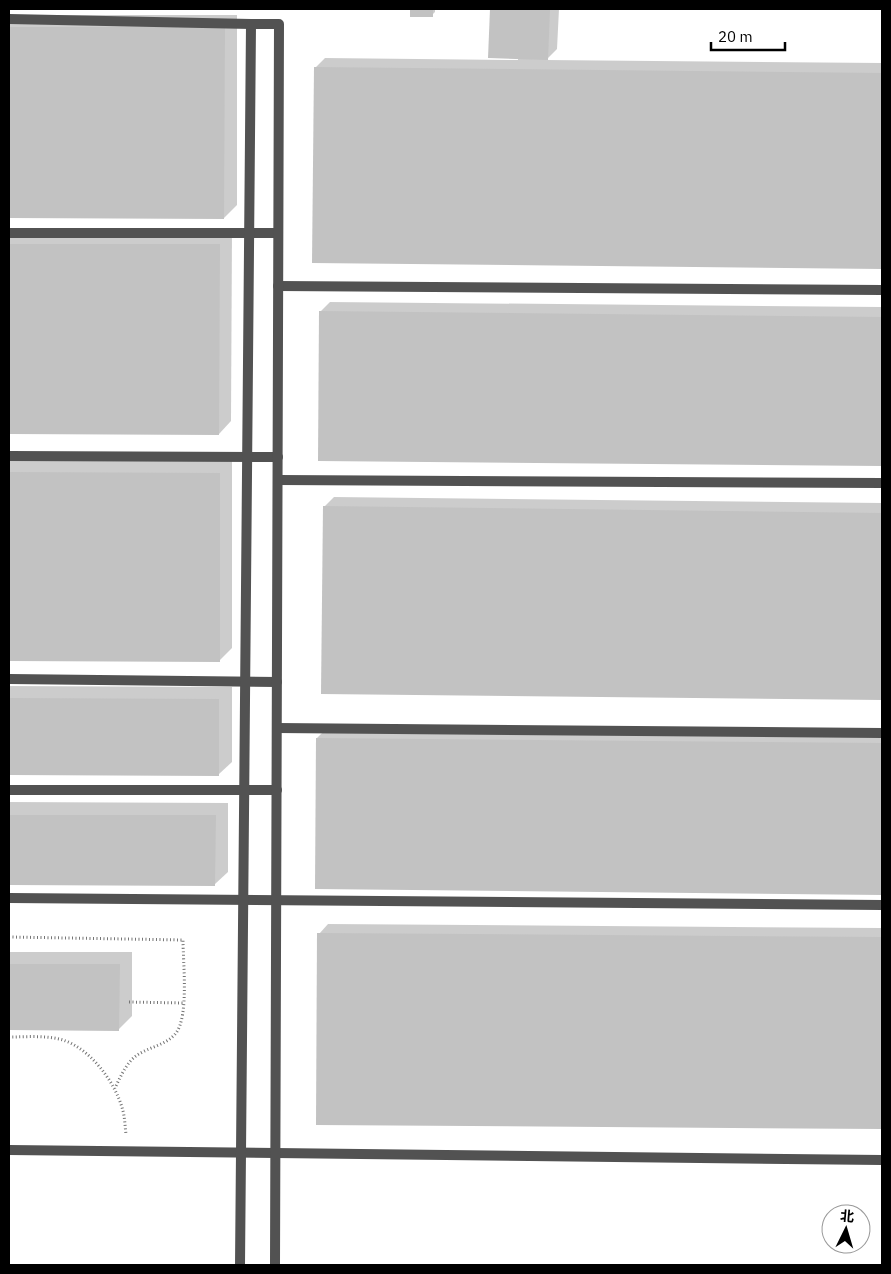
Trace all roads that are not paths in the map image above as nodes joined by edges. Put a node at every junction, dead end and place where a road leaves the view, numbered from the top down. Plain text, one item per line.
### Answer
1 (9, 19) edge
2 (251, 24) junction
3 (9, 233) edge
4 (250, 233) junction
5 (278, 233) junction
6 (278, 286) junction
7 (882, 290) edge
8 (9, 456) edge
9 (247, 457) junction
10 (278, 457) junction
11 (278, 480) junction
12 (882, 483) edge
13 (9, 679) edge
14 (245, 682) junction
15 (277, 682) junction
16 (277, 728) junction
17 (882, 733) edge
18 (9, 790) edge
19 (244, 790) junction
20 (277, 790) junction
21 (9, 898) edge
22 (244, 899) junction
23 (276, 899) junction
24 (882, 905) edge
25 (9, 1150) edge
26 (241, 1152) junction
27 (275, 1152) junction
28 (882, 1160) edge
29 (240, 1265) edge
30 (275, 1265) edge

1 - 2 lane
2 - 4 lane
2 - 5 lane
3 - 4 lane
4 - 5 lane
4 - 9 lane
5 - 6 lane
6 - 7 lane
6 - 10 lane
8 - 9 lane
9 - 10 lane
9 - 14 lane
10 - 11 lane
11 - 12 lane
11 - 15 lane
13 - 14 lane
14 - 15 lane
14 - 19 lane
15 - 16 lane
16 - 17 lane
16 - 20 lane
18 - 19 lane
19 - 20 lane
19 - 22 lane
20 - 23 lane
21 - 22 lane
22 - 23 lane
22 - 26 lane
23 - 24 lane
23 - 27 lane
25 - 26 lane
26 - 27 lane
26 - 29 lane
27 - 28 lane
27 - 30 lane

